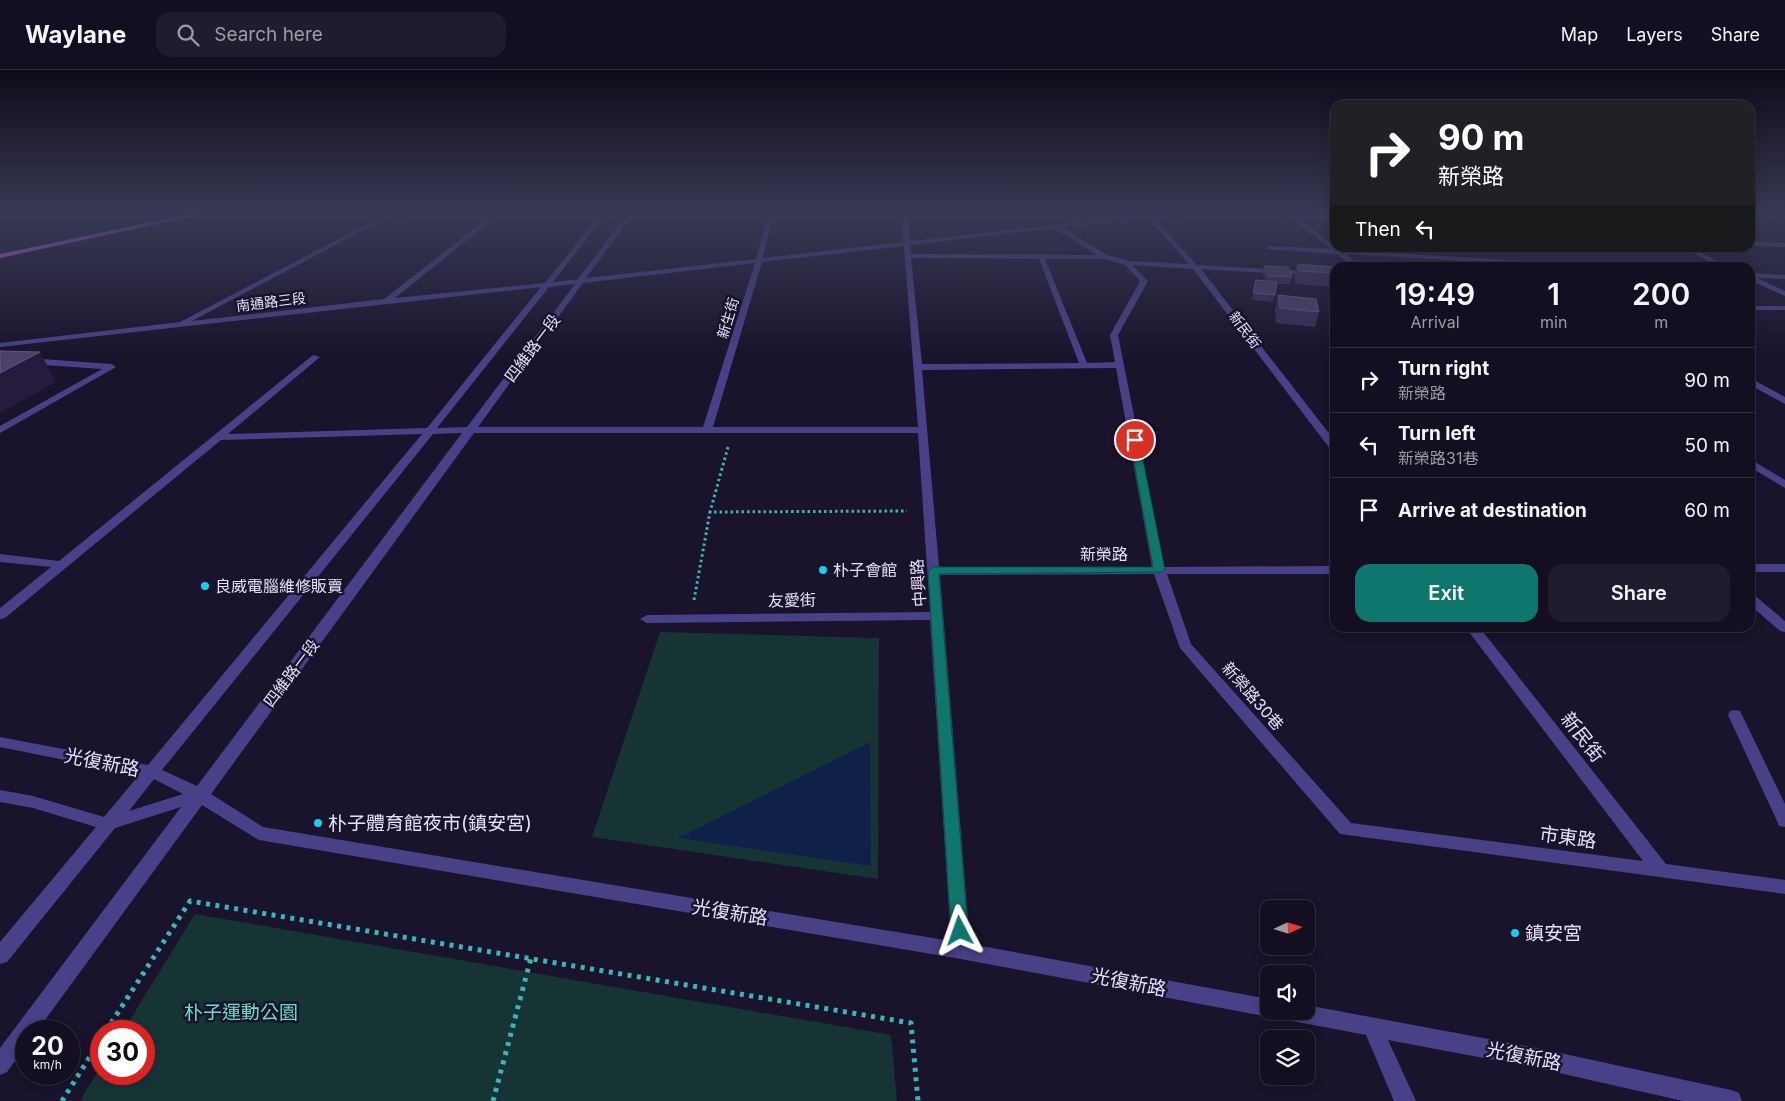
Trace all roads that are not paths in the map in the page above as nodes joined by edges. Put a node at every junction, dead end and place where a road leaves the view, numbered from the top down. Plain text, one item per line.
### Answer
1 (300, 261) edge
2 (437, 261) edge
3 (565, 261) edge
4 (596, 261) edge
5 (751, 261) edge
6 (760, 261) edge
7 (908, 261) edge
8 (1043, 261) edge
9 (1118, 261) edge
10 (1123, 261) edge
11 (1190, 261) edge
12 (1500, 261) edge
13 (1516, 262) edge
14 (1195, 267) junction
15 (1330, 275) edge
16 (1755, 276) edge
17 (1785, 277) edge
18 (1755, 279) edge
19 (582, 281) junction
20 (546, 285) junction
21 (1785, 294) edge
22 (386, 301) junction
23 (1755, 308) edge
24 (1785, 308) edge
25 (175, 326) junction
26 (0, 345) edge
27 (316, 358) dead end
28 (0, 359) edge
29 (1084, 365) junction
30 (1121, 365) junction
31 (918, 367) junction
32 (1755, 383) edge
33 (1785, 401) edge
34 (0, 430) edge
35 (471, 430) junction
36 (707, 430) junction
37 (923, 430) junction
38 (430, 431) junction
39 (221, 437) junction
40 (1330, 442) edge
41 (1755, 465) edge
42 (1785, 485) edge
43 (0, 558) edge
44 (63, 565) junction
45 (1755, 568) edge
46 (1785, 568) edge
47 (1159, 570) junction
48 (1330, 570) edge
49 (934, 571) junction
50 (1755, 602) edge
51 (0, 615) edge
52 (937, 616) junction
53 (647, 619) dead end
54 (1785, 628) edge
55 (1476, 632) edge
56 (1735, 715) dead end
57 (0, 742) edge
58 (150, 771) junction
59 (0, 796) edge
60 (200, 796) junction
61 (1785, 821) edge
62 (107, 824) junction
63 (1346, 829) joint
64 (1661, 871) junction
65 (1785, 887) edge
66 (961, 950) junction
67 (0, 956) edge
68 (1260, 1006) edge
69 (1315, 1016) edge
70 (1372, 1027) junction
71 (0, 1065) edge
72 (1405, 1101) edge
73 (1731, 1101) edge

1 - 25 street
2 - 22 street
3 - 20 street, 四維路一段
4 - 19 street, 四維路一段
5 - 19 street
6 - 36 street, 新生街
7 - 31 street, 中興路
8 - 29 street
9 - 30 street, 新榮路30巷
10 - 14 street
11 - 14 street, 新民街
12 - 13 street
14 - 15 street
14 - 40 street, 新民街
16 - 17 street
18 - 21 street
19 - 20 street, 南通路三段
19 - 35 street, 四維路一段
20 - 22 street, 南通路三段
20 - 38 street, 四維路一段
22 - 25 street, 南通路三段
23 - 24 street
25 - 26 street, 南通路三段
27 - 39 street
28 - 34 street
29 - 30 street
29 - 31 street
30 - 47 street, 新榮路30巷
31 - 37 street, 中興路
32 - 33 street
35 - 36 street
35 - 38 street
35 - 60 street, 四維路一段
36 - 37 street
37 - 49 street, 中興路
38 - 39 street
38 - 58 street, 四維路一段
39 - 44 street
41 - 42 street
43 - 44 street
44 - 51 street
45 - 46 street
47 - 48 street, 新榮路
47 - 49 street, 新榮路
47 - 63 street, 新榮路30巷
49 - 52 street, 中興路
50 - 54 street
52 - 53 street, 友愛街
52 - 66 street, 中興路
55 - 64 street, 新民街
56 - 61 street
57 - 58 street, 光復新路
58 - 60 street, 光復新路
58 - 62 street, 四維路一段
59 - 62 street
60 - 62 street
60 - 66 street, 光復新路
60 - 71 street, 四維路一段
62 - 67 street, 四維路一段
63 - 64 street, 市東路
64 - 65 street, 市東路
66 - 68 street, 光復新路
69 - 70 street, 光復新路
70 - 72 street
70 - 73 street, 光復新路

